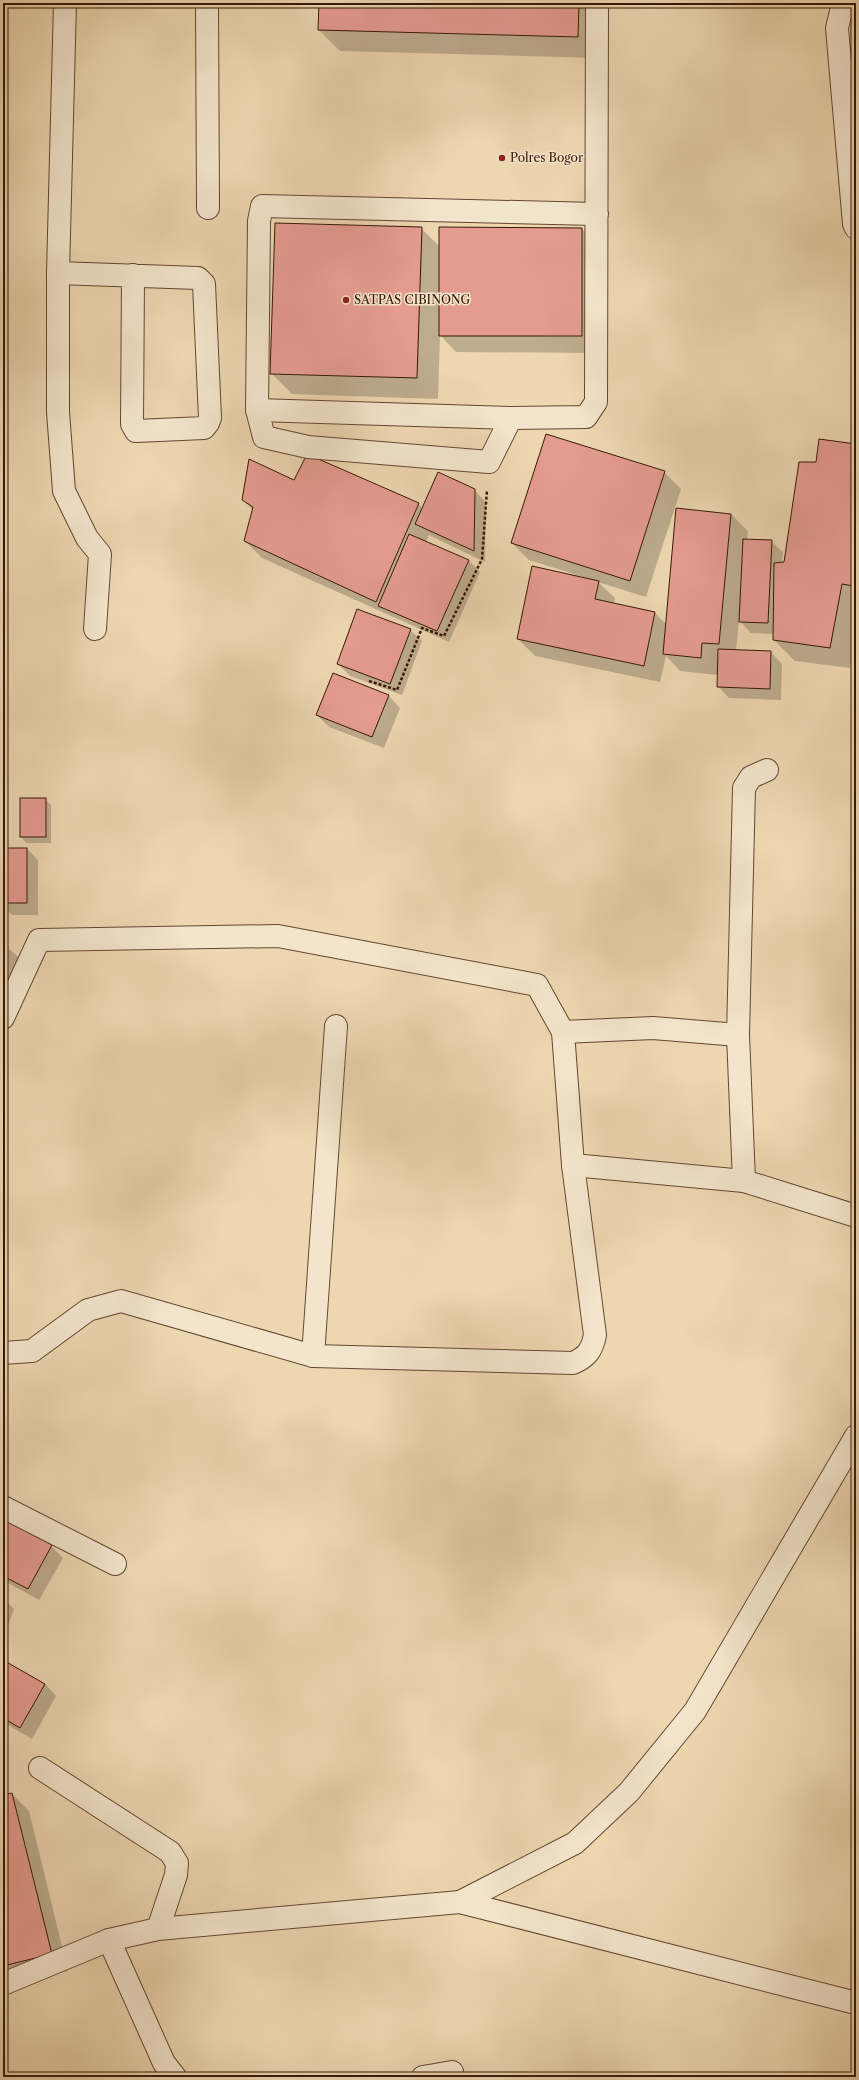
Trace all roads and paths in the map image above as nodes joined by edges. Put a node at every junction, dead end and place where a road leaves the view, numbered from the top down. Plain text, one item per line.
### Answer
1 (65, 3) edge
2 (208, 3) edge
3 (597, 3) edge
4 (843, 3) edge
5 (208, 208) dead end
6 (597, 214) junction
7 (856, 228) edge
8 (58, 273) junction
9 (133, 275) junction
10 (257, 410) junction
11 (511, 418) junction
12 (489, 462) junction
13 (95, 630) dead end
14 (369, 681) dead end
15 (767, 770) dead end
16 (3, 1018) edge
17 (336, 1026) dead end
18 (563, 1032) junction
19 (738, 1035) junction
20 (573, 1165) junction
21 (744, 1181) junction
22 (856, 1216) edge
23 (3, 1353) edge
24 (313, 1356) junction
25 (856, 1436) edge
26 (3, 1507) edge
27 (115, 1564) dead end
28 (40, 1768) dead end
29 (460, 1902) junction
30 (158, 1929) junction
31 (110, 1940) junction
32 (3, 1984) edge
33 (856, 2003) edge
34 (452, 2072) dead end
35 (175, 2077) edge
36 (423, 2077) edge

1 - 8 street
2 - 5 street
3 - 6 street
4 - 7 street
6 - 10 street
6 - 11 street
8 - 9 street
8 - 13 street
9 - 9 street
10 - 11 street
10 - 12 street
11 - 12 street
12 - 14 path
15 - 19 street
16 - 18 street
17 - 24 street
18 - 19 street
18 - 20 street
19 - 21 street
20 - 21 street
20 - 24 street
21 - 22 street
23 - 24 street
25 - 29 street
26 - 27 street
28 - 30 street
29 - 30 street
29 - 33 street
30 - 31 street
31 - 32 street
31 - 35 street
34 - 36 street

